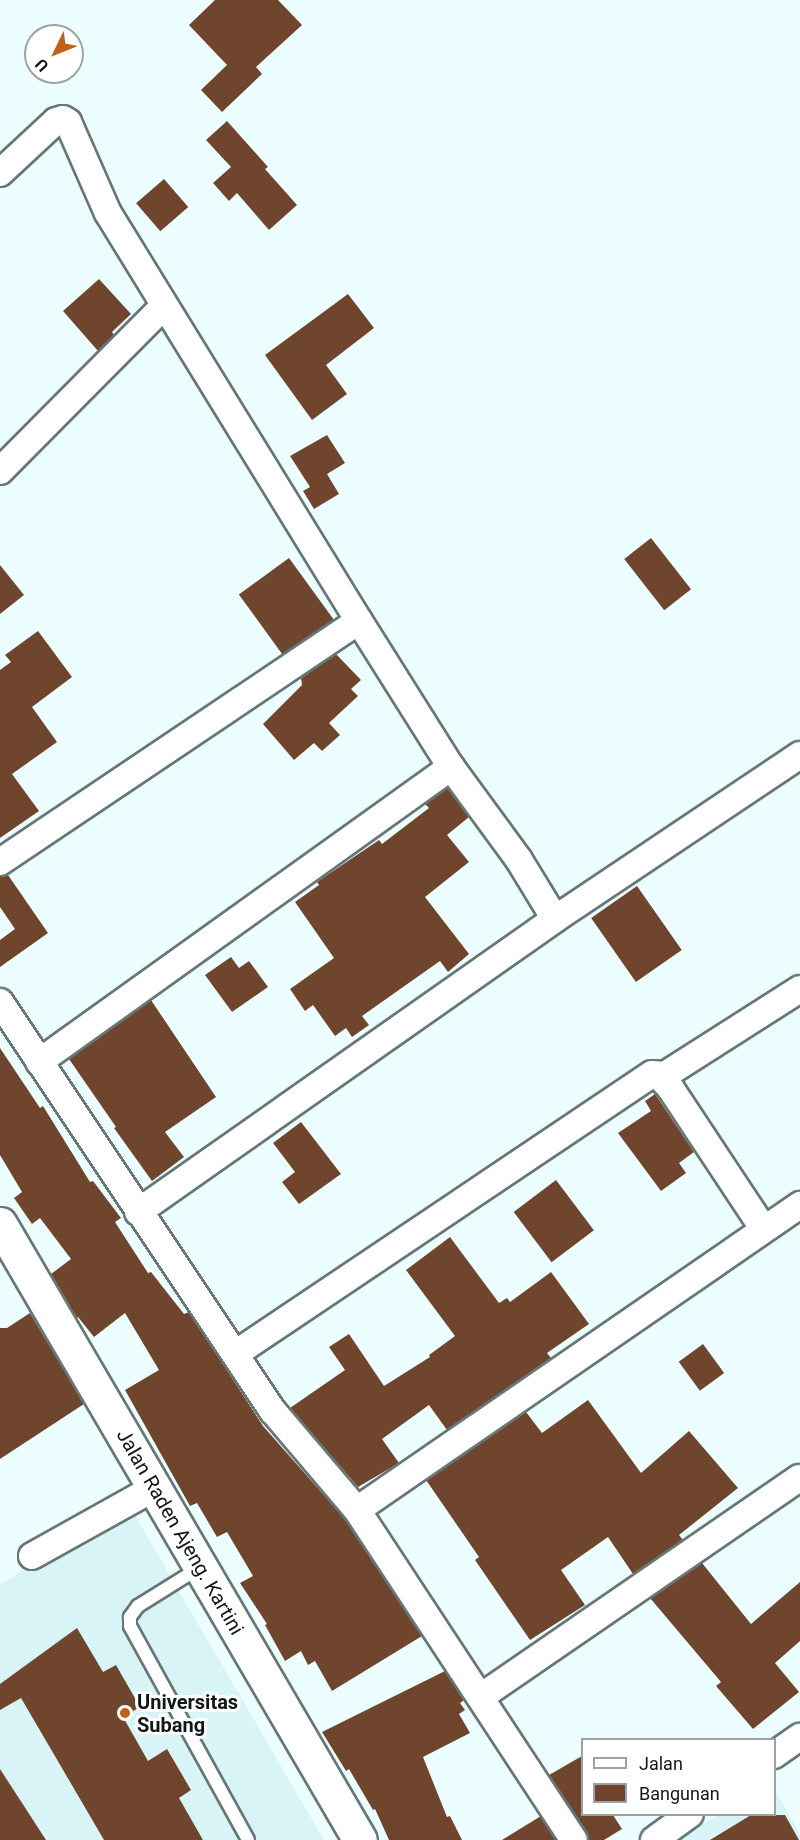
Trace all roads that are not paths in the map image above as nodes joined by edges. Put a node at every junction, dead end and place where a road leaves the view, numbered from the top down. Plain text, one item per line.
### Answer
1 (0, 173) edge
2 (164, 306) junction
3 (0, 471) edge
4 (359, 621) junction
5 (800, 755) edge
6 (451, 767) junction
7 (0, 862) edge
8 (555, 919) junction
9 (800, 989) edge
10 (0, 1002) edge
11 (39, 1062) junction
12 (665, 1076) junction
13 (800, 1205) edge
14 (138, 1212) junction
15 (0, 1224) edge
16 (763, 1228) junction
17 (235, 1354) junction
18 (799, 1478) edge
19 (154, 1488) junction
20 (357, 1510) junction
21 (32, 1556) dead end
22 (200, 1567) junction
23 (482, 1696) junction
24 (800, 1737) edge
25 (776, 1754) edge
26 (689, 1816) edge
27 (248, 1840) edge
28 (360, 1840) edge
29 (574, 1840) edge
30 (654, 1840) edge

1 - 2 street
2 - 3 street
2 - 4 street
4 - 6 street
4 - 7 street
5 - 8 street
6 - 8 street
6 - 11 street
8 - 14 street
9 - 12 street
10 - 11 street
11 - 14 street
12 - 16 street
12 - 17 street
13 - 16 street
14 - 17 street
15 - 19 main road, Jalan Raden Ajeng. Kartini
16 - 20 street
17 - 20 street
18 - 23 street
19 - 21 street
19 - 22 main road, Jalan Raden Ajeng. Kartini
20 - 23 street
22 - 27 lane
22 - 28 main road, Jalan Raden Ajeng. Kartini
23 - 29 street
24 - 25 street
26 - 30 street

